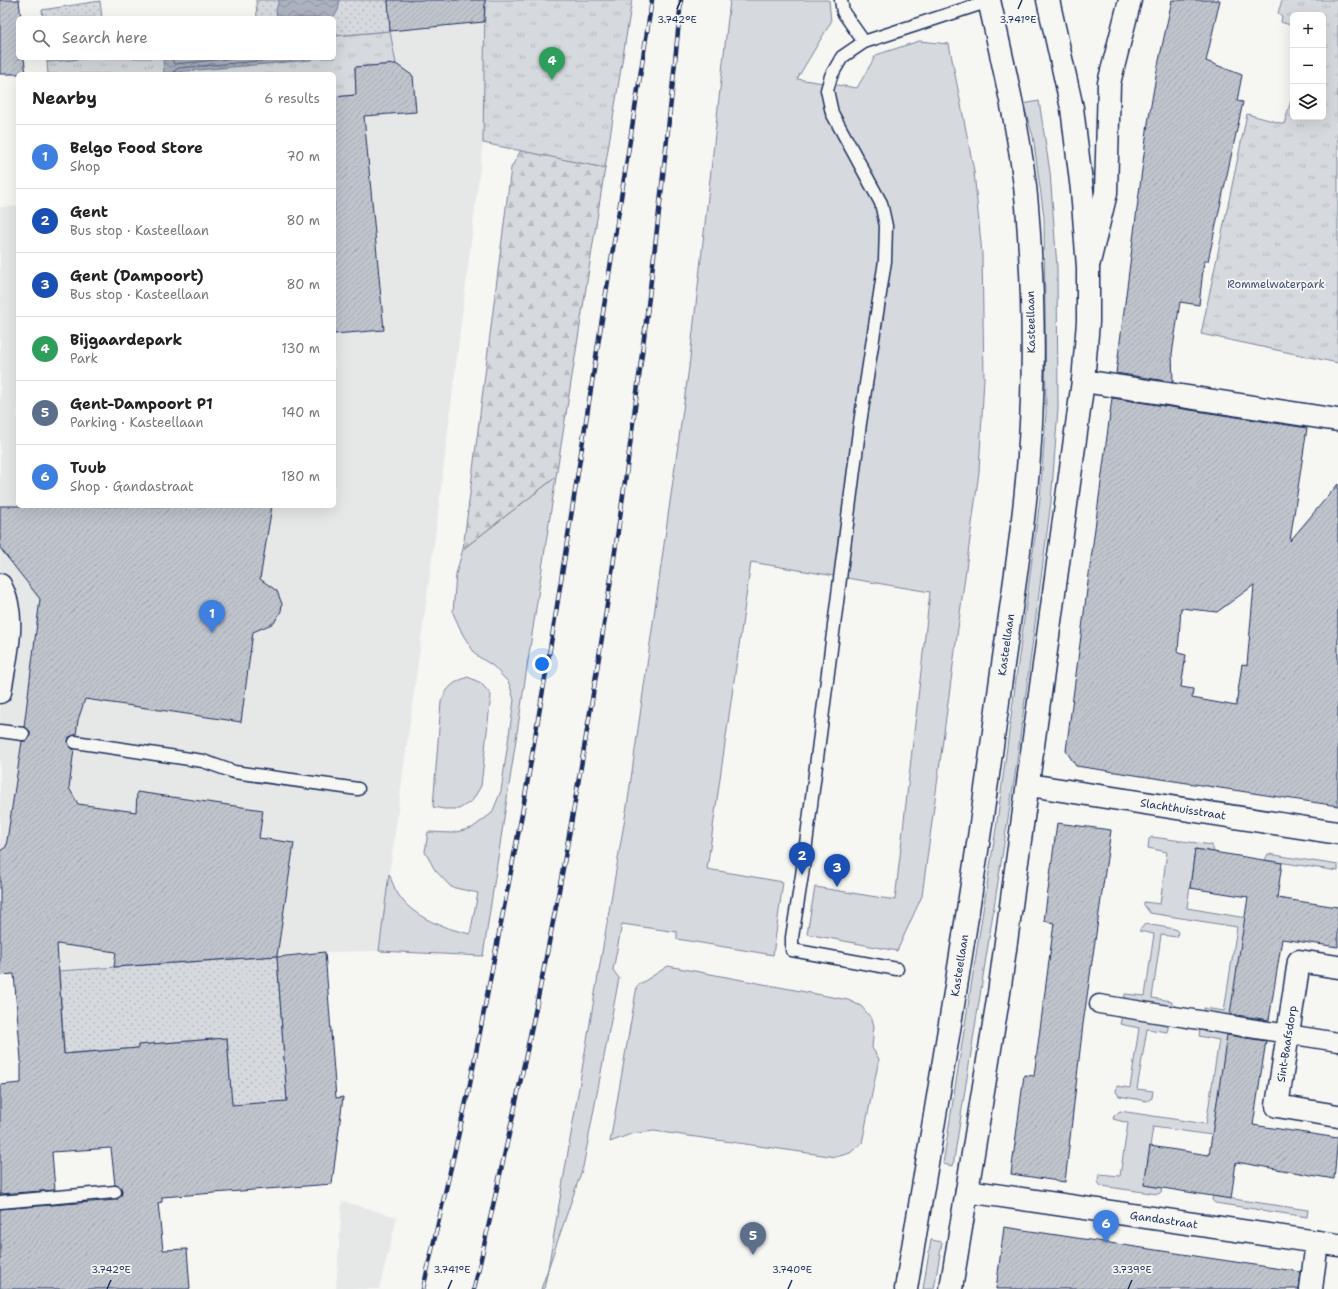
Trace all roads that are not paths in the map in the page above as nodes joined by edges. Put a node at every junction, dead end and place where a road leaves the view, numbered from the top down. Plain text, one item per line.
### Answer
1 (840, 0) edge
2 (990, 0) edge
3 (1048, 0) edge
4 (1130, 0) edge
5 (864, 42) junction
6 (1088, 267) junction
7 (1083, 381) junction
8 (1338, 420) edge
9 (0, 585) edge
10 (0, 692) edge
11 (0, 731) edge
12 (23, 734) dead end
13 (75, 742) dead end
14 (1029, 785) junction
15 (358, 789) dead end
16 (1338, 833) edge
17 (1338, 967) edge
18 (897, 969) dead end
19 (1099, 1004) dead end
20 (1288, 1034) junction
21 (1338, 1042) edge
22 (1338, 1116) edge
23 (967, 1191) junction
24 (115, 1192) dead end
25 (0, 1202) edge
26 (1327, 1244) edge
27 (906, 1289) edge
28 (951, 1289) edge
29 (1311, 1289) edge

1 - 5 lane
2 - 5 lane
2 - 27 main road, Kasteellaan
3 - 6 main road
4 - 6 main road
5 - 18 lane
6 - 7 main road
7 - 8 main road
7 - 14 main road
9 - 10 main road
11 - 12 lane
13 - 15 lane
14 - 16 main road, Slachthuisstraat
14 - 23 main road
17 - 20 main road, Sint-Baafsdorp
19 - 20 street
20 - 21 street
20 - 22 main road, Sint-Baafsdorp
23 - 26 main road, Gandastraat
23 - 28 main road
24 - 25 lane
26 - 29 main road

